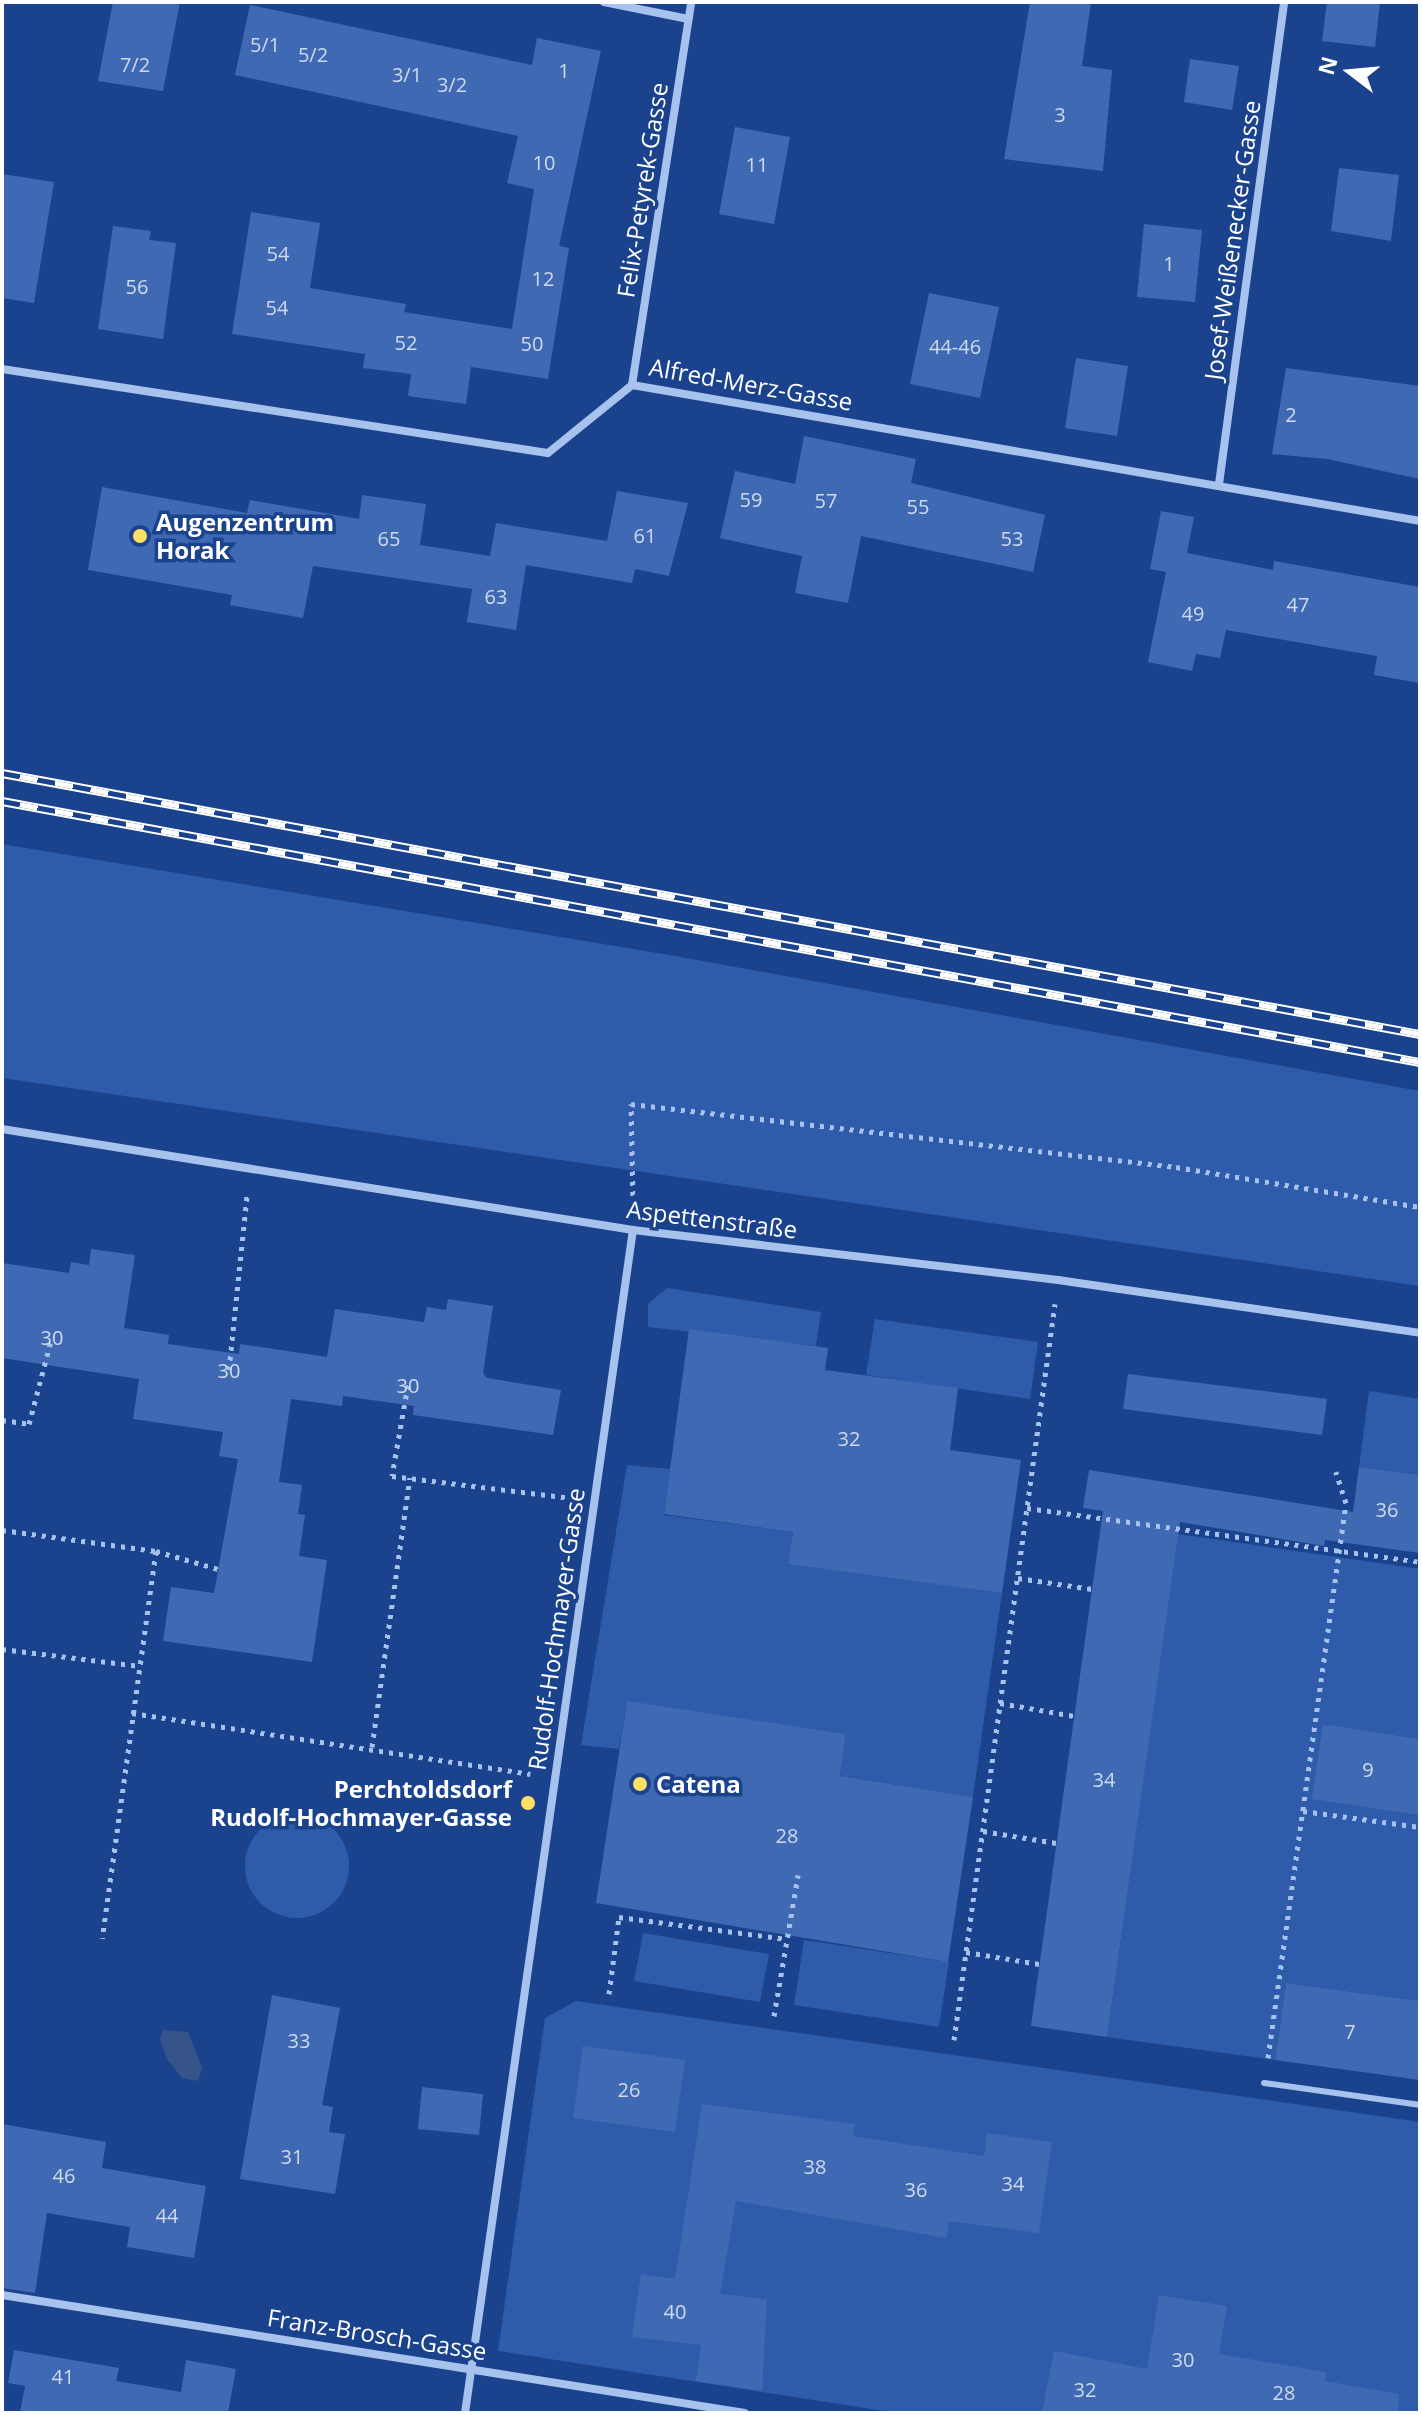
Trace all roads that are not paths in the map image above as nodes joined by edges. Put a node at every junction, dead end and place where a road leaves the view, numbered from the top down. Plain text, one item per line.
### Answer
1 (604, 2) edge
2 (691, 2) edge
3 (1284, 2) edge
4 (688, 19) junction
5 (2, 369) edge
6 (632, 385) junction
7 (1219, 484) junction
8 (1420, 521) edge
9 (2, 1129) edge
10 (633, 1230) junction
11 (1420, 1333) edge
12 (1264, 2083) road end
13 (1420, 2105) edge
14 (2, 2295) edge
15 (472, 2369) junction
16 (465, 2413) edge
17 (745, 2413) edge

1 - 4 street
2 - 4 street, Felix-Petyrek-Gasse
3 - 7 street, Josef-Weißenecker-Gasse
4 - 6 street, Felix-Petyrek-Gasse
5 - 6 street, Alfred-Merz-Gasse
6 - 7 street, Alfred-Merz-Gasse
7 - 8 street, Alfred-Merz-Gasse
9 - 10 street, Aspettenstraße
10 - 11 street, Aspettenstraße
10 - 15 street, Rudolf-Hochmayer-Gasse
12 - 13 lane
14 - 15 street, Franz-Brosch-Gasse
15 - 16 street, Rudolf-Hochmayer-Gasse
15 - 17 street, Franz-Brosch-Gasse

